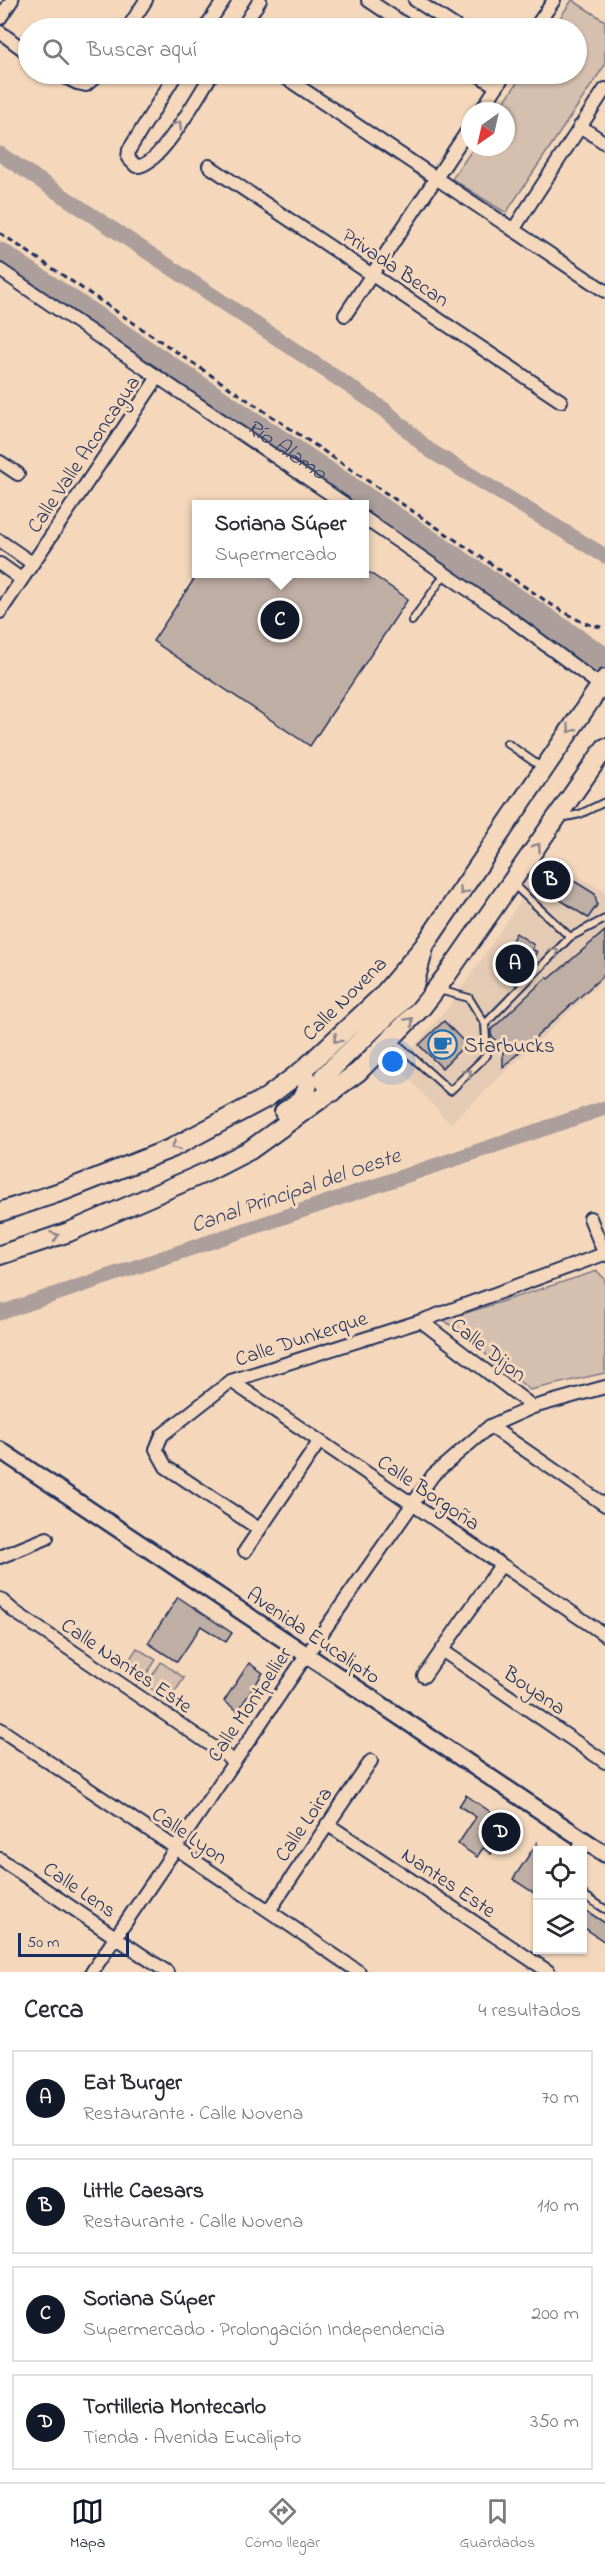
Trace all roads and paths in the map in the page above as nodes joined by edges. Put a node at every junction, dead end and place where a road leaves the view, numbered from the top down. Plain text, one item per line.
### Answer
1 (12, 0) edge
2 (146, 0) edge
3 (224, 0) edge
4 (260, 0) edge
5 (368, 0) edge
6 (416, 0) edge
7 (554, 0) edge
8 (0, 18) edge
9 (134, 18) edge
10 (212, 18) edge
11 (248, 18) edge
12 (395, 18) edge
13 (443, 18) edge
14 (542, 18) edge
15 (0, 32) edge
16 (18, 46) edge
17 (170, 84) edge
18 (205, 84) edge
19 (295, 84) edge
20 (492, 84) edge
21 (498, 84) edge
22 (496, 87) junction
23 (605, 89) edge
24 (487, 102) edge
25 (580, 126) junction
26 (461, 140) edge
27 (605, 143) edge
28 (209, 166) dead end
29 (436, 178) junction
30 (513, 230) junction
31 (0, 233) edge
32 (0, 270) edge
33 (373, 274) junction
34 (605, 291) edge
35 (345, 315) dead end
36 (159, 377) junction
37 (561, 401) dead end
38 (0, 462) edge
39 (18, 474) dead end
40 (339, 500) edge
41 (369, 521) edge
42 (0, 541) edge
43 (32, 563) junction
44 (0, 564) edge
45 (445, 573) junction
46 (21, 579) junction
47 (0, 612) edge
48 (412, 621) dead end
49 (605, 628) edge
50 (604, 686) edge
51 (605, 732) edge
52 (507, 743) dead end
53 (603, 751) edge
54 (544, 769) junction
55 (605, 802) edge
56 (557, 818) junction
57 (512, 883) junction
58 (605, 919) edge
59 (570, 937) junction
60 (424, 946) junction
61 (436, 989) junction
62 (485, 1024) junction
63 (392, 1039) junction
64 (303, 1070) junction
65 (333, 1092) junction
66 (162, 1190) junction
67 (0, 1212) edge
68 (590, 1218) dead end
69 (0, 1255) edge
70 (605, 1255) edge
71 (421, 1321) junction
72 (231, 1381) junction
73 (605, 1387) edge
74 (533, 1407) junction
75 (490, 1426) junction
76 (319, 1442) junction
77 (2, 1453) edge
78 (410, 1503) junction
79 (605, 1505) edge
80 (259, 1529) junction
81 (47, 1538) dead end
82 (244, 1551) dead end
83 (0, 1557) edge
84 (501, 1565) junction
85 (0, 1599) edge
86 (605, 1635) edge
87 (443, 1651) junction
88 (306, 1656) junction
89 (424, 1676) dead end
90 (0, 1729) edge
91 (234, 1761) junction
92 (371, 1761) dead end
93 (605, 1762) edge
94 (327, 1824) junction
95 (577, 1844) edge
96 (174, 1848) junction
97 (605, 1854) edge
98 (0, 1859) edge
99 (587, 1897) edge
100 (605, 1909) edge
101 (269, 1911) junction
102 (115, 1937) junction
103 (92, 1972) edge
104 (168, 1972) edge
105 (359, 1972) edge
106 (549, 1972) edge

1 - 8 street
2 - 9 street
3 - 10 street
4 - 11 street
5 - 12 street
6 - 13 street
7 - 14 street
15 - 16 street
17 -> 18 street
19 - 29 street
20 - 22 street
21 - 22 street
22 - 24 street
23 - 25 street
25 - 27 street
25 - 30 street
26 - 29 street
28 - 33 street, Privada Becan
29 - 30 street
29 - 33 street
30 - 34 street
31 - 49 path
32 - 36 street
33 - 35 street
33 - 37 street, Privada Becan
36 - 40 street
36 - 43 street, Calle Valle Aconcagua
38 - 39 street
41 - 45 street
42 - 43 street
43 - 46 street, Calle Valle Aconcagua
44 - 46 street
45 - 48 lane
45 - 50 street
46 - 47 street, Calle Valle Aconcagua
50 -> 54 main road, Calle Novena
51 - 53 main road
52 - 54 lane
53 - 56 main road
54 -> 60 main road, Calle Novena
55 - 56 lane
57 -> 56 main road
57 - 59 lane
57 - 61 main road
58 - 59 lane
62 -> 59 lane
60 -> 64 main road, Calle Novena
60 - 65 main road
61 - 62 lane
63 -> 61 main road
63 -> 62 lane
63 - 65 main road
64 - 66 main road
64 -> 67 main road, Calle Novena
65 - 66 main road
69 -> 66 main road
68 - 70 street
70 - 71 street, Calle Dunkerque
71 - 72 street, Calle Dunkerque
71 - 74 street, Calle Dijon
72 - 76 street, Calle Borgoña
72 - 80 street, Calle Dunkerque
73 - 74 street, Calle Montpellier
74 - 75 street, Calle Montpellier
75 - 78 street, Calle Montpellier
75 - 79 street
76 - 78 street, Calle Borgoña
76 - 80 street
77 - 88 street, Avenida Eucalipto
78 - 84 street, Calle Borgoña
78 - 88 street, Calle Montpellier
80 - 82 street
81 - 83 street
84 - 86 street, Calle Borgoña
84 - 87 street
85 - 91 street, Calle Nantes Este
87 - 89 street
87 - 93 street, Boyana
88 - 91 street, Calle Montpellier
88 - 95 street, Avenida Eucalipto
90 - 96 street, Calle Lyon
91 - 96 street, Calle Montpellier
92 - 94 street, Calle Loira
94 - 101 street, Calle Loira
94 - 106 street, Nantes Este
95 - 97 street, Avenida Eucalipto
96 - 101 street, Calle Lyon
96 - 102 street, Calle Montpellier
98 - 102 street, Calle Lens
99 - 100 lane
101 - 105 street, Calle Lyon
102 - 103 street, Calle Montpellier
102 - 104 street, Calle Lens

